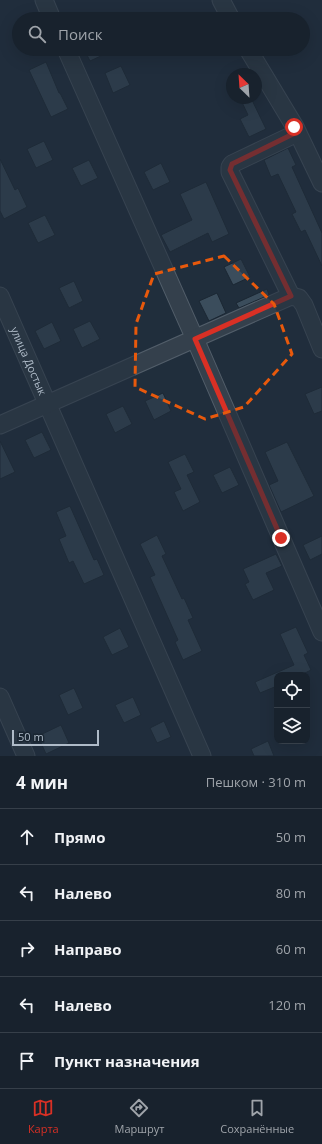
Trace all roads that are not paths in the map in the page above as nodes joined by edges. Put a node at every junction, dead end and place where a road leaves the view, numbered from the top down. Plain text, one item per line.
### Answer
1 (44, 0) edge
2 (221, 0) edge
3 (49, 12) edge
4 (227, 12) edge
5 (69, 56) edge
6 (252, 56) edge
7 (297, 132) junction
8 (322, 183) edge
9 (0, 296) edge
10 (291, 296) junction
11 (195, 339) junction
12 (322, 349) edge
13 (49, 404) junction
14 (0, 425) edge
15 (322, 632) edge
16 (0, 697) edge
17 (26, 756) edge
18 (202, 756) edge

1 - 3 street
2 - 4 street
5 - 11 street
6 - 7 street
7 - 8 street
7 - 10 street
9 - 13 street, улица Достык
10 - 11 street
10 - 12 street
11 - 13 street
11 - 15 street
13 - 14 street
13 - 18 street, улица Достык
16 - 17 street

